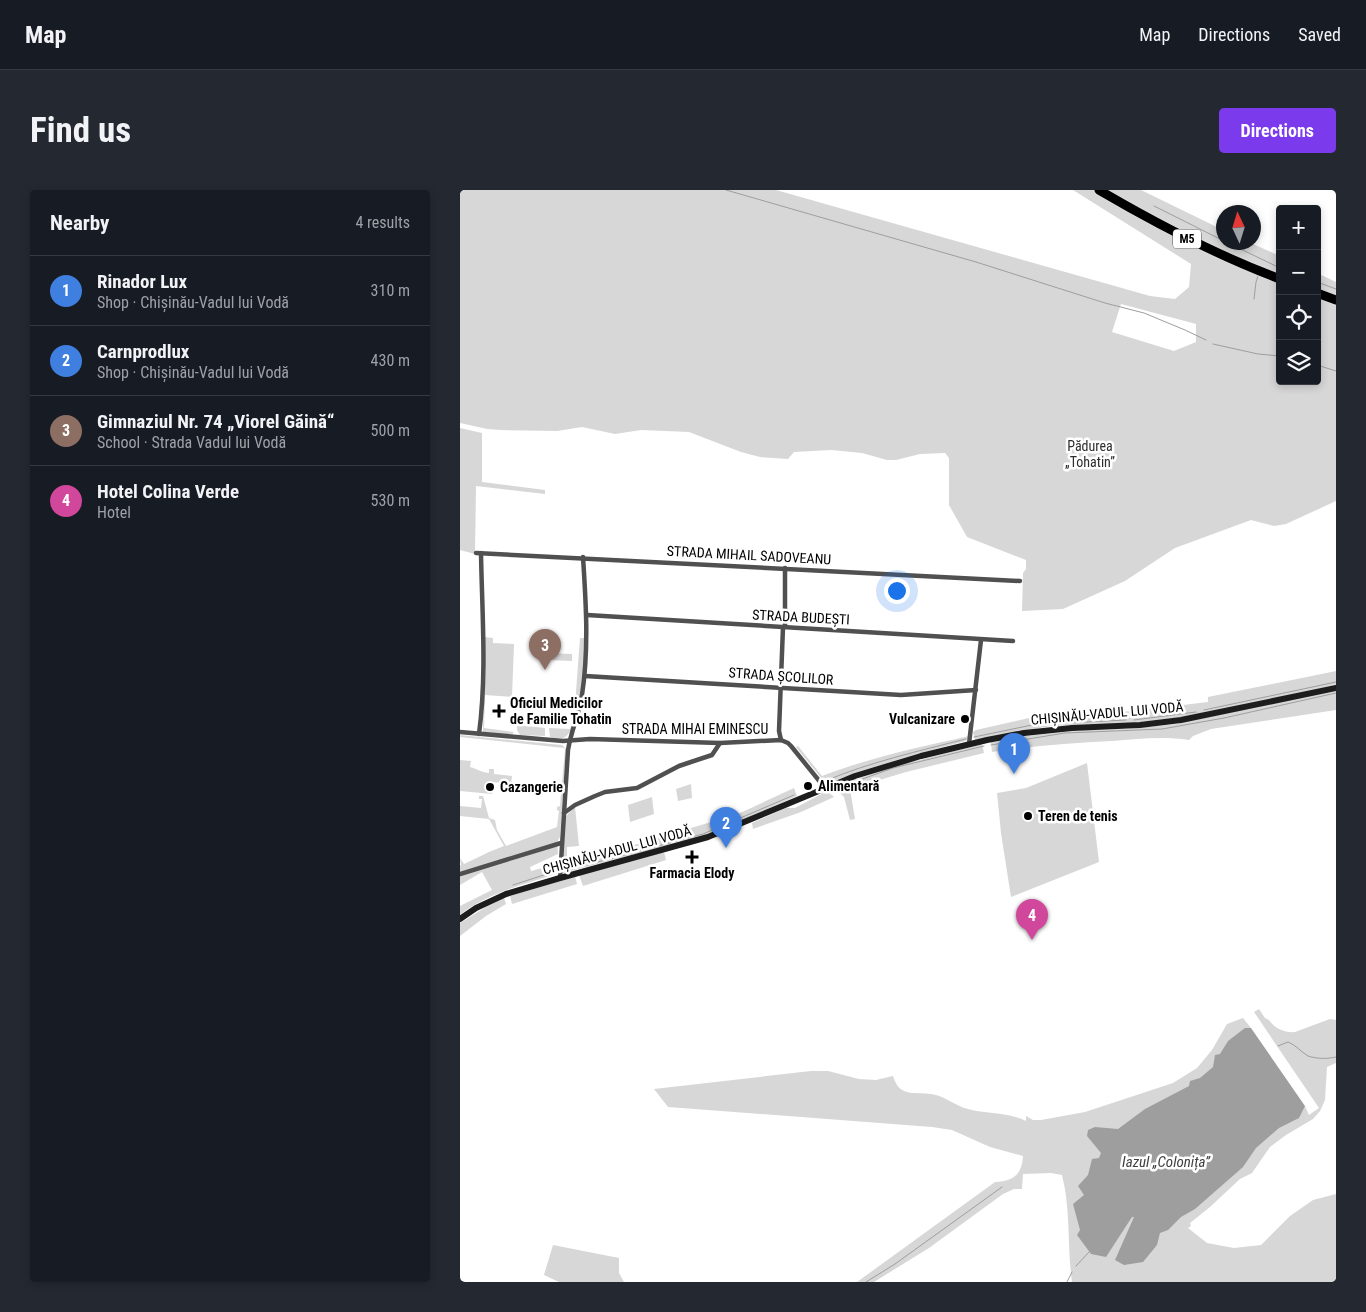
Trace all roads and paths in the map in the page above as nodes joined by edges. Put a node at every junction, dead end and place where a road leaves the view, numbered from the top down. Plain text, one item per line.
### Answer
1 (1099, 190) edge
2 (1276, 277) edge
3 (1321, 294) edge
4 (1336, 300) edge
5 (583, 557) junction
6 (785, 568) junction
7 (1020, 581) dead end
8 (587, 615) junction
9 (784, 627) junction
10 (981, 640) junction
11 (1013, 641) dead end
12 (584, 676) junction
13 (779, 686) junction
14 (1336, 688) edge
15 (976, 690) junction
16 (460, 732) edge
17 (479, 734) junction
18 (570, 740) junction
19 (781, 740) junction
20 (720, 743) junction
21 (969, 744) junction
22 (825, 788) junction
23 (564, 812) junction
24 (561, 843) junction
25 (460, 874) edge
26 (560, 878) junction
27 (460, 919) edge

1 - 2 highway, M5
3 - 4 highway
5 - 6 street, STRADA MIHAIL SADOVEANU
5 - 8 street
5 - 17 street, STRADA MIHAIL SADOVEANU
6 - 7 street, STRADA MIHAIL SADOVEANU
6 - 9 street
8 - 9 street, STRADA BUDEȘTI
8 - 12 street
9 - 10 street, STRADA BUDEȘTI
9 - 13 street
10 - 11 street, STRADA BUDEȘTI
10 - 15 street
12 - 13 street, STRADA ȘCOLILOR
12 - 18 street
13 - 15 street, STRADA ȘCOLILOR
13 - 19 street
14 - 21 main road, CHIȘINĂU-VADUL LUI VODĂ
15 - 21 street
16 - 17 street, STRADA MIHAI EMINESCU
17 - 18 street, STRADA MIHAI EMINESCU
18 - 20 street, STRADA MIHAI EMINESCU
18 - 23 street
19 - 20 street, STRADA MIHAI EMINESCU
19 - 22 street
20 - 23 street
21 - 22 main road, CHIȘINĂU-VADUL LUI VODĂ
22 - 26 main road, CHIȘINĂU-VADUL LUI VODĂ
23 - 24 street
24 - 25 street
24 - 26 street
26 - 27 main road, CHIȘINĂU-VADUL LUI VODĂ

